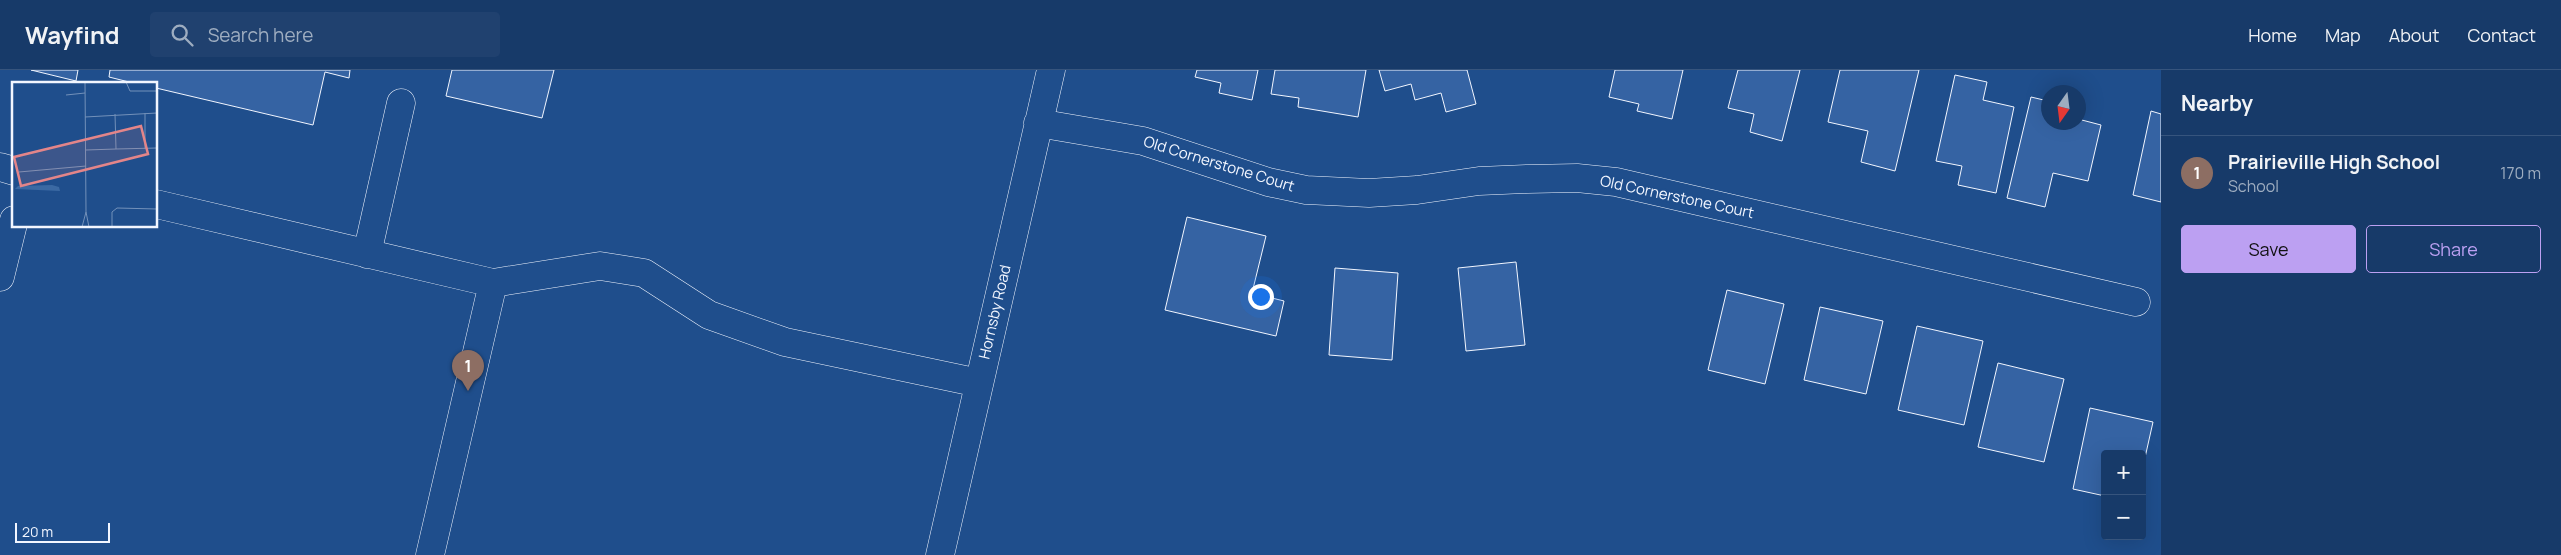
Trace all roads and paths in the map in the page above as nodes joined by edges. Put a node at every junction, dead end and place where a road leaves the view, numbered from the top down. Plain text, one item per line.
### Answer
1 (1051, 70) edge
2 (401, 103) dead end
3 (1038, 123) junction
4 (158, 204) edge
5 (12, 228) edge
6 (367, 254) junction
7 (0, 277) edge
8 (493, 283) junction
9 (2136, 302) dead end
10 (979, 383) junction
11 (430, 555) edge
12 (940, 555) edge

1 - 3 street, Hornsby Road
2 - 6 street
3 - 9 street, Old Cornerstone Court
3 - 10 street, Hornsby Road
4 - 6 street
5 - 7 street
6 - 8 street
8 - 10 street
8 - 11 street
10 - 12 street, Hornsby Road

